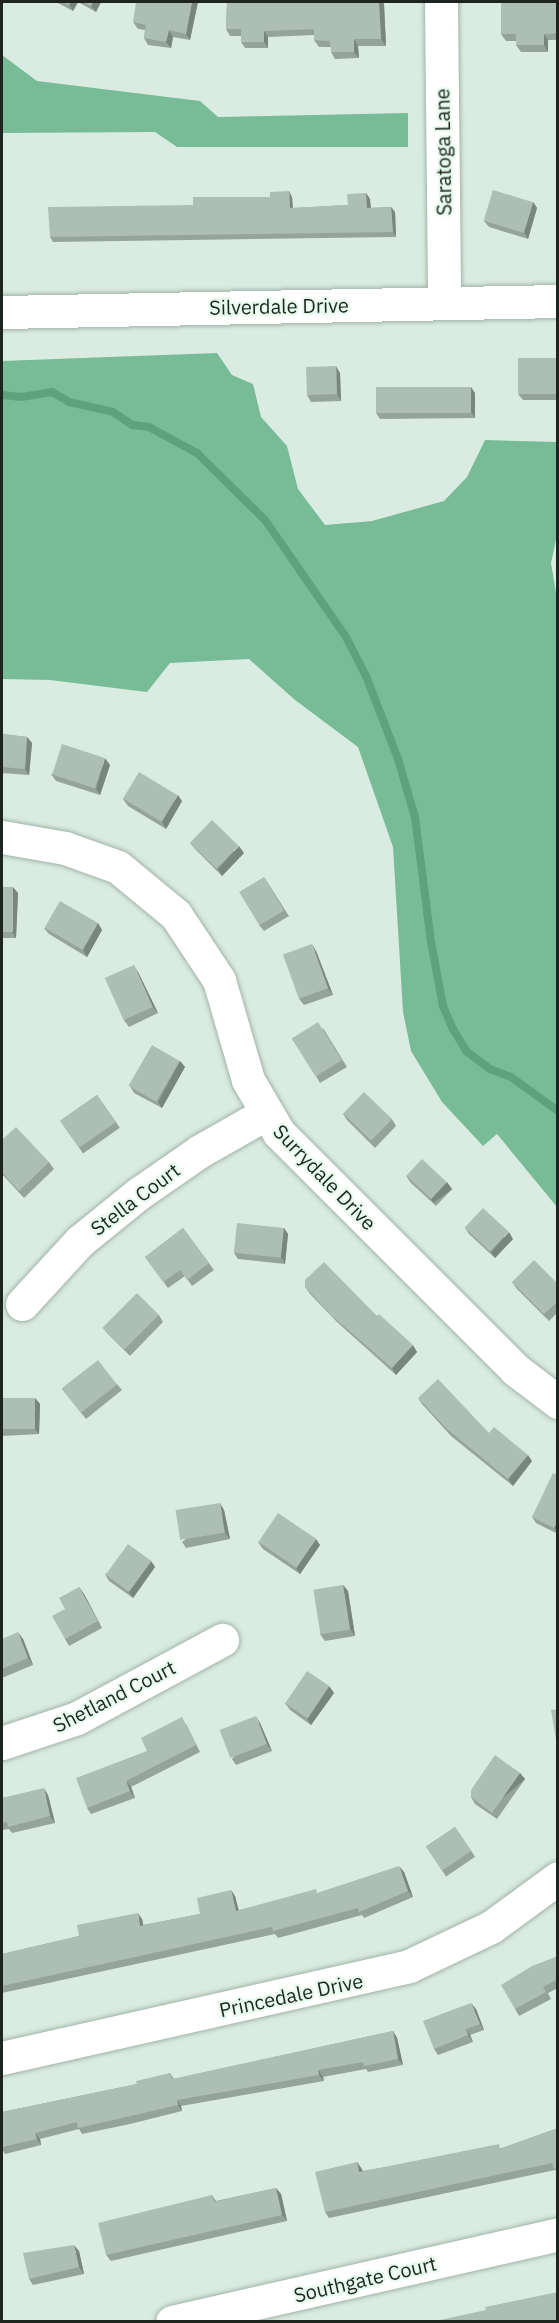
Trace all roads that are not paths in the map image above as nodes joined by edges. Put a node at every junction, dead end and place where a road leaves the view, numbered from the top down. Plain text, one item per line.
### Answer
1 (441, 2) edge
2 (558, 301) edge
3 (444, 302) junction
4 (2, 312) edge
5 (2, 837) edge
6 (265, 1114) junction
7 (22, 1304) dead end
8 (558, 1402) edge
9 (222, 1640) dead end
10 (2, 1743) edge
11 (558, 1878) edge
12 (2, 2058) edge
13 (558, 2234) edge
14 (172, 2322) edge

1 - 3 street, Saratoga Lane
2 - 3 street, Silverdale Drive
3 - 4 street, Silverdale Drive
5 - 6 street, Surrydale Drive
6 - 7 street, Stella Court
6 - 8 street, Surrydale Drive
9 - 10 street, Shetland Court
11 - 12 street, Princedale Drive
13 - 14 street, Southgate Court

